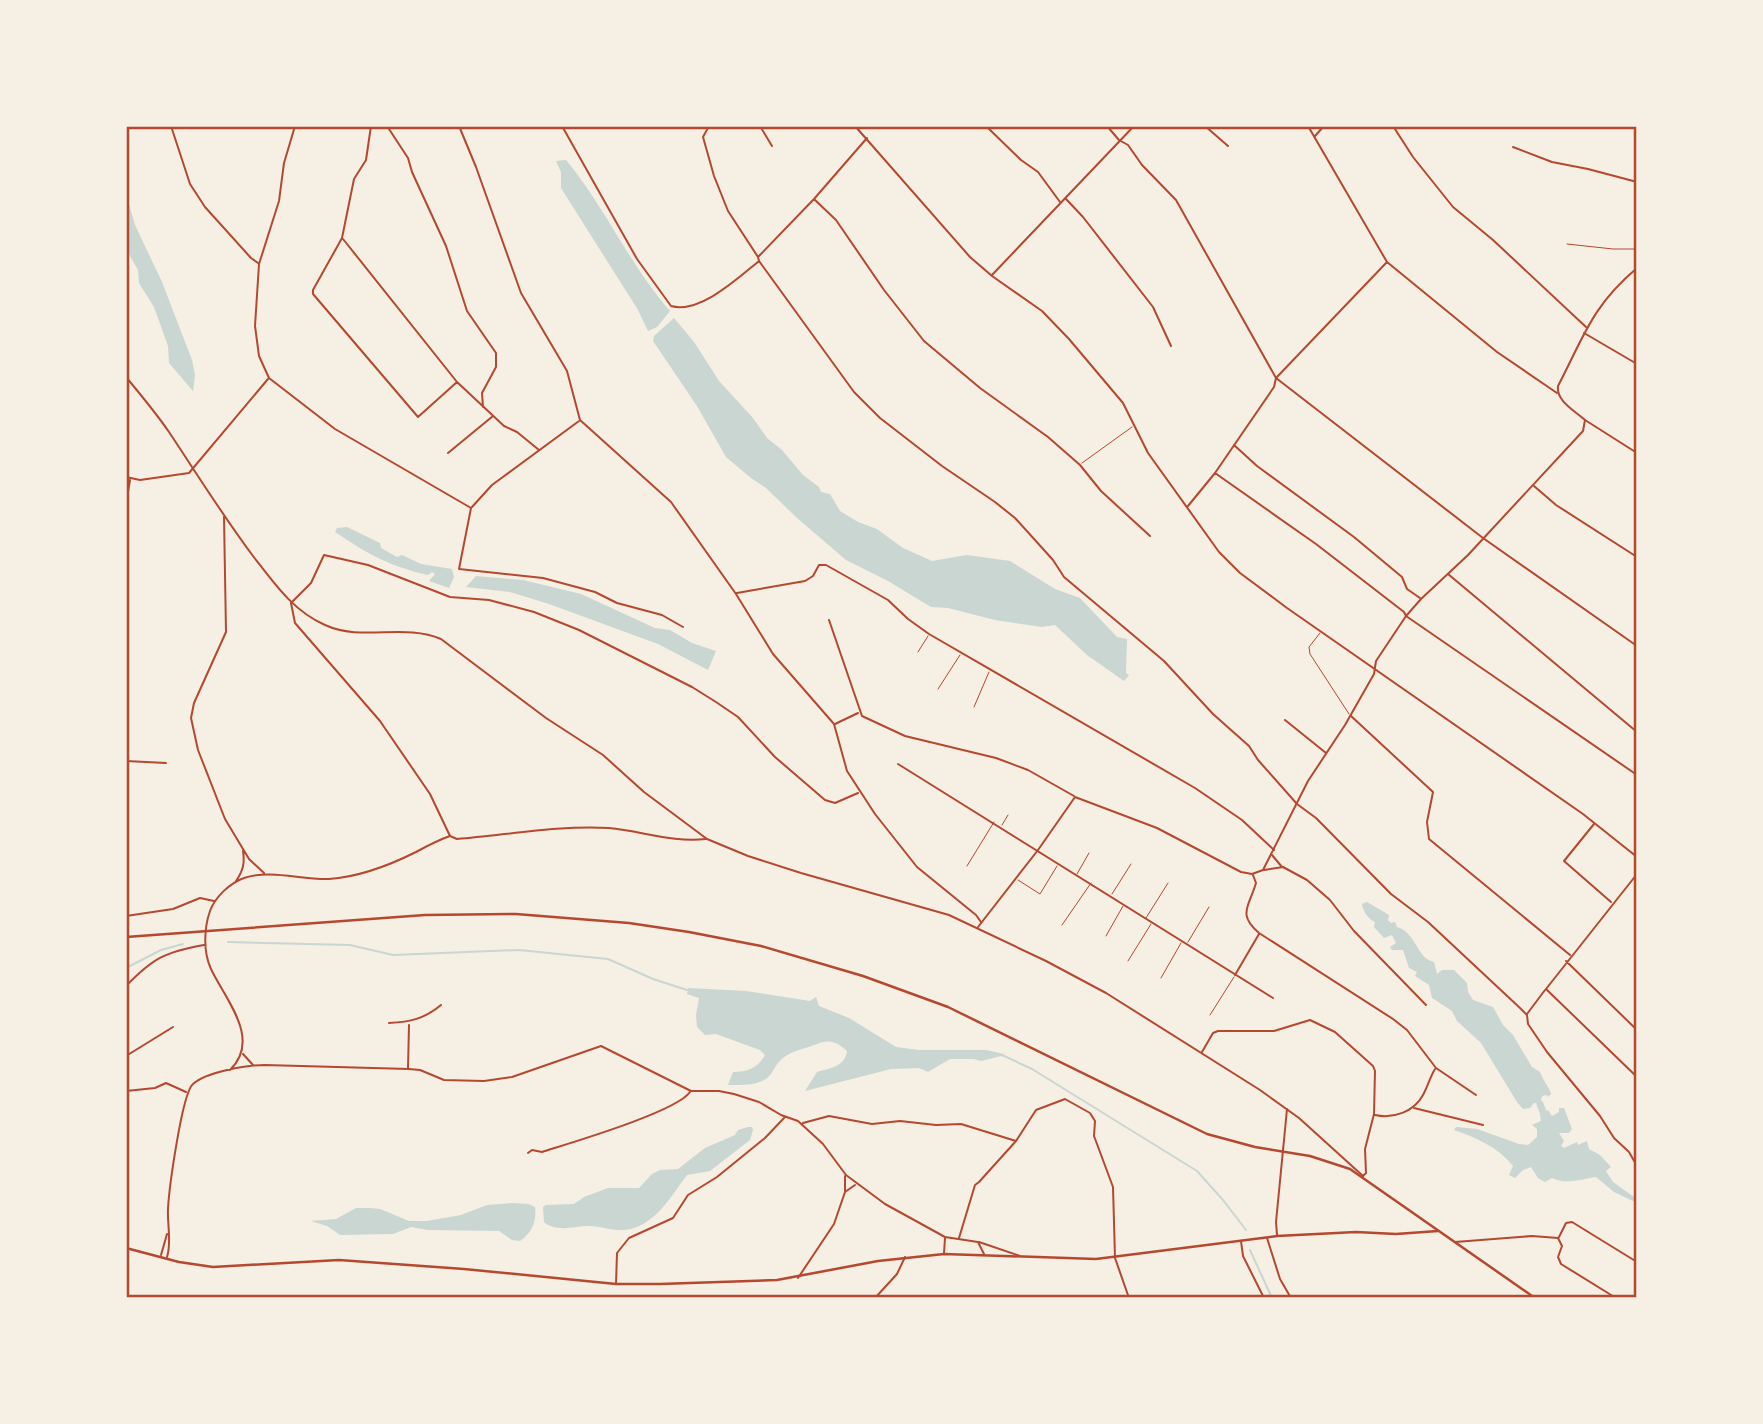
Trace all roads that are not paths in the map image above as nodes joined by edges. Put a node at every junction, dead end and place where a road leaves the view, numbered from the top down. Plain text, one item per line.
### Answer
1 (171, 126) edge
2 (295, 126) edge
3 (371, 126) edge
4 (387, 126) edge
5 (459, 126) edge
6 (562, 126) edge
7 (709, 126) edge
8 (760, 126) edge
9 (855, 126) edge
10 (986, 126) edge
11 (1107, 126) edge
12 (1134, 126) edge
13 (1205, 126) edge
14 (1308, 126) edge
15 (1324, 126) edge
16 (1393, 126) edge
17 (1315, 136) junction
18 (867, 138) junction
19 (1119, 140) junction
20 (772, 146) dead end
21 (1228, 146) dead end
22 (1513, 147) dead end
23 (1637, 182) edge
24 (1065, 198) junction
25 (814, 199) junction
26 (1061, 202) junction
27 (342, 238) junction
28 (1567, 244) dead end
29 (1637, 249) edge
30 (758, 257) junction
31 (758, 261) junction
32 (1387, 262) junction
33 (259, 264) junction
34 (1637, 268) edge
35 (992, 276) junction
36 (1586, 327) junction
37 (1584, 333) junction
38 (1171, 346) dead end
39 (1637, 364) edge
40 (126, 377) edge
41 (269, 378) junction
42 (1276, 378) junction
43 (457, 382) junction
44 (1557, 393) junction
45 (482, 407) junction
46 (493, 416) junction
47 (580, 420) junction
48 (1585, 420) junction
49 (1135, 425) junction
50 (1234, 445) junction
51 (539, 450) junction
52 (448, 453) dead end
53 (1637, 453) edge
54 (1080, 465) junction
55 (191, 468) junction
56 (1216, 472) junction
57 (126, 477) edge
58 (131, 478) junction
59 (1533, 485) junction
60 (126, 503) edge
61 (471, 508) junction
62 (1187, 508) junction
63 (224, 517) junction
64 (1150, 536) dead end
65 (1483, 538) junction
66 (1637, 556) edge
67 (1448, 574) junction
68 (736, 594) junction
69 (1421, 599) junction
70 (291, 603) junction
71 (1406, 616) junction
72 (829, 620) dead end
73 (683, 626) dead end
74 (1321, 631) junction
75 (929, 634) junction
76 (1637, 646) edge
77 (918, 652) dead end
78 (961, 653) junction
79 (1375, 668) junction
80 (990, 670) junction
81 (938, 689) dead end
82 (974, 707) dead end
83 (859, 712) junction
84 (1350, 716) junction
85 (1286, 720) dead end
86 (834, 724) junction
87 (1637, 732) edge
88 (1326, 754) junction
89 (126, 761) edge
90 (166, 763) dead end
91 (898, 764) dead end
92 (1637, 775) edge
93 (859, 793) junction
94 (1075, 797) junction
95 (1297, 804) junction
96 (1008, 815) dead end
97 (994, 822) junction
98 (1595, 823) junction
99 (1000, 827) junction
100 (450, 836) junction
101 (707, 839) junction
102 (243, 849) junction
103 (1038, 850) junction
104 (1274, 850) junction
105 (1089, 853) dead end
106 (1272, 854) junction
107 (1637, 857) edge
108 (1059, 863) junction
109 (1131, 864) dead end
110 (967, 866) dead end
111 (1283, 867) junction
112 (1263, 870) junction
113 (264, 873) junction
114 (1077, 874) junction
115 (1252, 874) junction
116 (1637, 874) edge
117 (1016, 879) junction
118 (235, 882) junction
119 (1091, 883) junction
120 (1168, 883) dead end
121 (1111, 896) junction
122 (215, 902) junction
123 (1612, 903) junction
124 (1124, 904) junction
125 (1209, 907) dead end
126 (126, 916) edge
127 (1146, 918) junction
128 (1153, 922) junction
129 (981, 923) junction
130 (1062, 925) dead end
131 (977, 928) junction
132 (206, 932) junction
133 (1259, 933) junction
134 (1106, 936) dead end
135 (126, 937) edge
136 (1182, 941) junction
137 (205, 944) junction
138 (1187, 944) junction
139 (1570, 955) junction
140 (1128, 961) dead end
141 (1566, 961) junction
142 (1235, 975) junction
143 (1161, 978) dead end
144 (126, 986) edge
145 (1546, 989) junction
146 (1273, 998) dead end
147 (441, 1005) dead end
148 (1426, 1005) dead end
149 (1210, 1015) dead end
150 (1527, 1015) junction
151 (389, 1023) dead end
152 (410, 1023) junction
153 (173, 1027) dead end
154 (1637, 1030) edge
155 (1202, 1052) junction
156 (243, 1053) junction
157 (126, 1056) edge
158 (253, 1065) junction
159 (1436, 1068) junction
160 (408, 1069) junction
161 (228, 1072) junction
162 (1637, 1077) edge
163 (126, 1091) edge
164 (691, 1091) junction
165 (187, 1092) junction
166 (1476, 1095) dead end
167 (1413, 1108) junction
168 (1287, 1109) junction
169 (1374, 1114) junction
170 (785, 1117) junction
171 (802, 1123) junction
172 (1483, 1125) dead end
173 (1016, 1141) junction
174 (1283, 1151) junction
175 (528, 1153) dead end
176 (1637, 1166) edge
177 (846, 1175) junction
178 (1363, 1176) junction
179 (858, 1185) junction
180 (845, 1192) junction
181 (1438, 1231) junction
182 (168, 1233) junction
183 (1277, 1236) junction
184 (945, 1237) junction
185 (1266, 1237) junction
186 (1558, 1238) junction
187 (959, 1239) junction
188 (1241, 1240) junction
189 (978, 1242) junction
190 (1455, 1242) junction
191 (126, 1248) edge
192 (944, 1254) junction
193 (984, 1255) junction
194 (1021, 1256) junction
195 (161, 1257) junction
196 (905, 1258) junction
197 (1115, 1258) junction
198 (166, 1259) junction
199 (1637, 1262) edge
200 (799, 1278) junction
201 (616, 1284) junction
202 (875, 1298) edge
203 (1129, 1298) edge
204 (1264, 1298) edge
205 (1292, 1298) edge
206 (1535, 1298) edge
207 (1616, 1298) edge

1 - 33 street
2 - 33 street
3 - 27 street
4 - 45 street
5 - 47 street
6 - 31 street
7 - 30 street
8 - 20 street
9 - 18 street
10 - 26 street
11 - 19 street
12 - 19 street
13 - 21 street
14 - 17 street
15 - 17 street
16 - 36 street
17 - 32 street
18 - 25 street
18 - 35 street
19 - 24 street
19 - 42 street
22 - 23 street
24 - 26 street
24 - 38 street
25 - 30 street
25 - 54 street
26 - 35 street
27 - 43 street
27 - 43 street
28 - 29 lane
30 - 31 street
31 - 95 street
32 - 42 street
32 - 44 street
33 - 41 street
34 - 36 street
35 - 49 street
36 - 37 street
37 - 39 street
37 - 44 street
40 - 55 street
41 - 55 street
41 - 61 street
42 - 50 street
42 - 65 street
43 - 45 street
44 - 48 street
45 - 46 street
46 - 51 street
46 - 52 street
47 - 51 street
47 - 68 street
48 - 53 street
48 - 59 street
49 - 54 lane
49 - 62 street
50 - 56 street
50 - 69 street
51 - 61 street
54 - 64 street
55 - 58 street
55 - 63 street
56 - 62 street
56 - 71 street
57 - 58 street
58 - 60 street
59 - 65 street
59 - 66 street
61 - 73 street
62 - 74 street
63 - 70 street
63 - 102 street
65 - 67 street
65 - 76 street
67 - 69 street
67 - 87 street
68 - 75 street
68 - 86 street
69 - 71 street
70 - 93 street
70 - 100 street
70 - 101 street
71 - 79 street
71 - 92 street
72 - 83 street
74 - 79 street
74 - 84 lane
75 - 77 lane
75 - 78 street
78 - 80 street
78 - 81 lane
79 - 84 street
79 - 98 street
80 - 82 lane
80 - 104 street
83 - 86 street
83 - 94 street
84 - 88 street
84 - 139 street
85 - 88 street
86 - 93 street
88 - 95 street
89 - 90 street
91 - 97 street
93 - 129 street
94 - 103 street
94 - 115 street
95 - 104 street
95 - 150 street
96 - 99 lane
97 - 99 street
97 - 110 lane
98 - 107 street
98 - 123 street
99 - 103 street
100 - 101 street
100 - 113 street
101 - 131 street
102 - 113 street
102 - 118 street
103 - 108 street
103 - 117 street
104 - 106 street
105 - 114 lane
106 - 111 street
106 - 112 street
108 - 114 street
108 - 117 lane
109 - 121 lane
111 - 112 street
111 - 148 street
112 - 115 street
113 - 118 street
114 - 119 street
115 - 133 street
116 - 123 street
117 - 129 street
118 - 122 street
119 - 121 street
119 - 130 lane
120 - 127 lane
121 - 124 street
122 - 126 street
122 - 132 street
123 - 139 street
124 - 127 street
124 - 134 lane
125 - 138 lane
127 - 128 street
128 - 136 street
128 - 140 lane
129 - 131 street
131 - 155 street
132 - 135 main road
132 - 137 street
132 - 174 main road
133 - 142 street
133 - 159 street
136 - 138 street
136 - 143 lane
137 - 144 street
137 - 156 street
138 - 142 street
139 - 141 street
141 - 145 street
141 - 154 street
142 - 146 street
142 - 149 lane
145 - 150 street
145 - 162 street
147 - 152 street
150 - 176 street
151 - 152 street
152 - 160 street
153 - 157 street
155 - 168 street
155 - 169 street
156 - 158 street
156 - 161 street
158 - 160 street
158 - 161 street
159 - 166 street
159 - 167 street
160 - 164 street
161 - 165 street
163 - 165 street
164 - 170 street
164 - 175 street
165 - 182 street
167 - 169 street
167 - 172 street
168 - 174 street
168 - 178 street
169 - 178 street
170 - 171 street
170 - 201 street
171 - 173 street
171 - 177 street
173 - 187 street
173 - 197 street
174 - 178 main road
174 - 183 street
177 - 179 street
177 - 180 street
178 - 181 main road
179 - 180 street
179 - 184 street
180 - 200 street
181 - 183 main road
181 - 190 main road
182 - 195 street
182 - 198 street
183 - 185 main road
184 - 187 street
184 - 192 street
185 - 188 main road
185 - 205 street
186 - 190 street
186 - 199 street
186 - 207 street
187 - 189 street
188 - 197 main road
188 - 204 street
189 - 193 street
189 - 194 street
190 - 206 main road
191 - 195 main road
192 - 193 main road
192 - 196 main road
193 - 194 main road
194 - 197 main road
195 - 198 main road
196 - 200 main road
196 - 202 street
197 - 203 street
198 - 201 main road
200 - 201 main road

